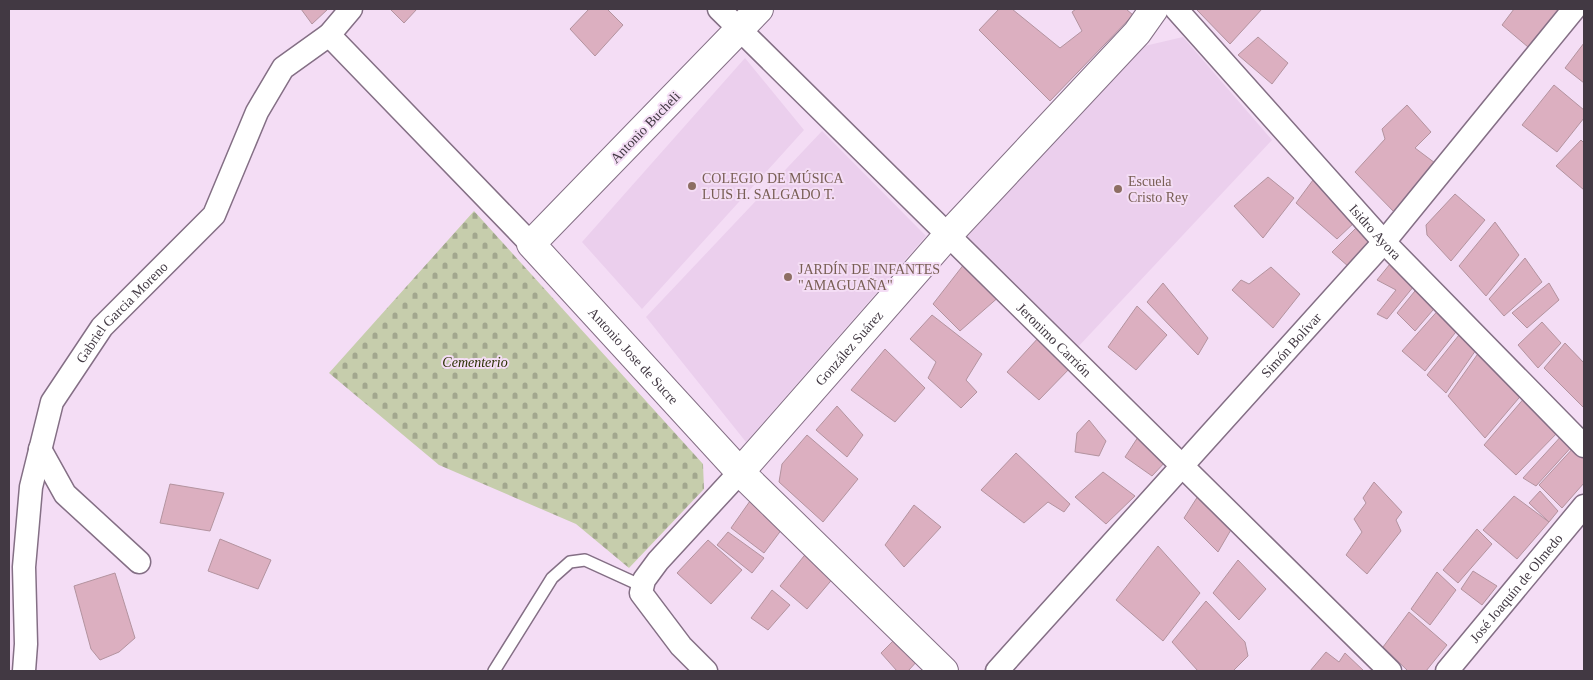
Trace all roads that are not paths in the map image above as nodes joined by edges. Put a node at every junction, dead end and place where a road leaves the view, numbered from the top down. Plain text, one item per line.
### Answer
1 (351, 9) edge
2 (719, 9) edge
3 (759, 9) edge
4 (1154, 9) edge
5 (1176, 9) edge
6 (1575, 13) edge
7 (740, 30) junction
8 (329, 35) junction
9 (948, 235) junction
10 (1384, 242) junction
11 (531, 244) junction
12 (1584, 446) edge
13 (40, 449) junction
14 (1183, 467) junction
15 (740, 472) junction
16 (1584, 506) edge
17 (139, 562) dead end
18 (642, 586) junction
19 (9, 600) edge
20 (26, 622) junction
21 (24, 671) edge
22 (494, 671) edge
23 (706, 671) edge
24 (944, 671) edge
25 (997, 671) edge
26 (1390, 671) edge
27 (1447, 671) edge

1 - 8 street, Gabriel Garcia Moreno
2 - 7 street, Jeronimo Carrión
3 - 7 street, Antonio Bucheli
4 - 9 street, González Suárez
5 - 10 street, Isidro Ayora
6 - 10 street, Simón Bolívar
7 - 9 street, Jeronimo Carrión
7 - 11 street, Antonio Bucheli
8 - 11 street, Antonio Jose de Sucre
8 - 13 street, Gabriel Garcia Moreno
9 - 14 street, Jeronimo Carrión
9 - 15 street, González Suárez
10 - 12 street, Isidro Ayora
10 - 14 street, Simón Bolívar
11 - 15 street, Antonio Jose de Sucre
13 - 17 street
13 - 20 street, Gabriel Garcia Moreno
14 - 25 street, Simón Bolívar
14 - 26 street, Jeronimo Carrión
15 - 18 street, González Suárez
15 - 24 street, Antonio Jose de Sucre
16 - 27 street, José Joaquín de Olmedo
18 - 22 lane
18 - 23 street
19 - 20 street
20 - 21 street, Gabriel Garcia Moreno

